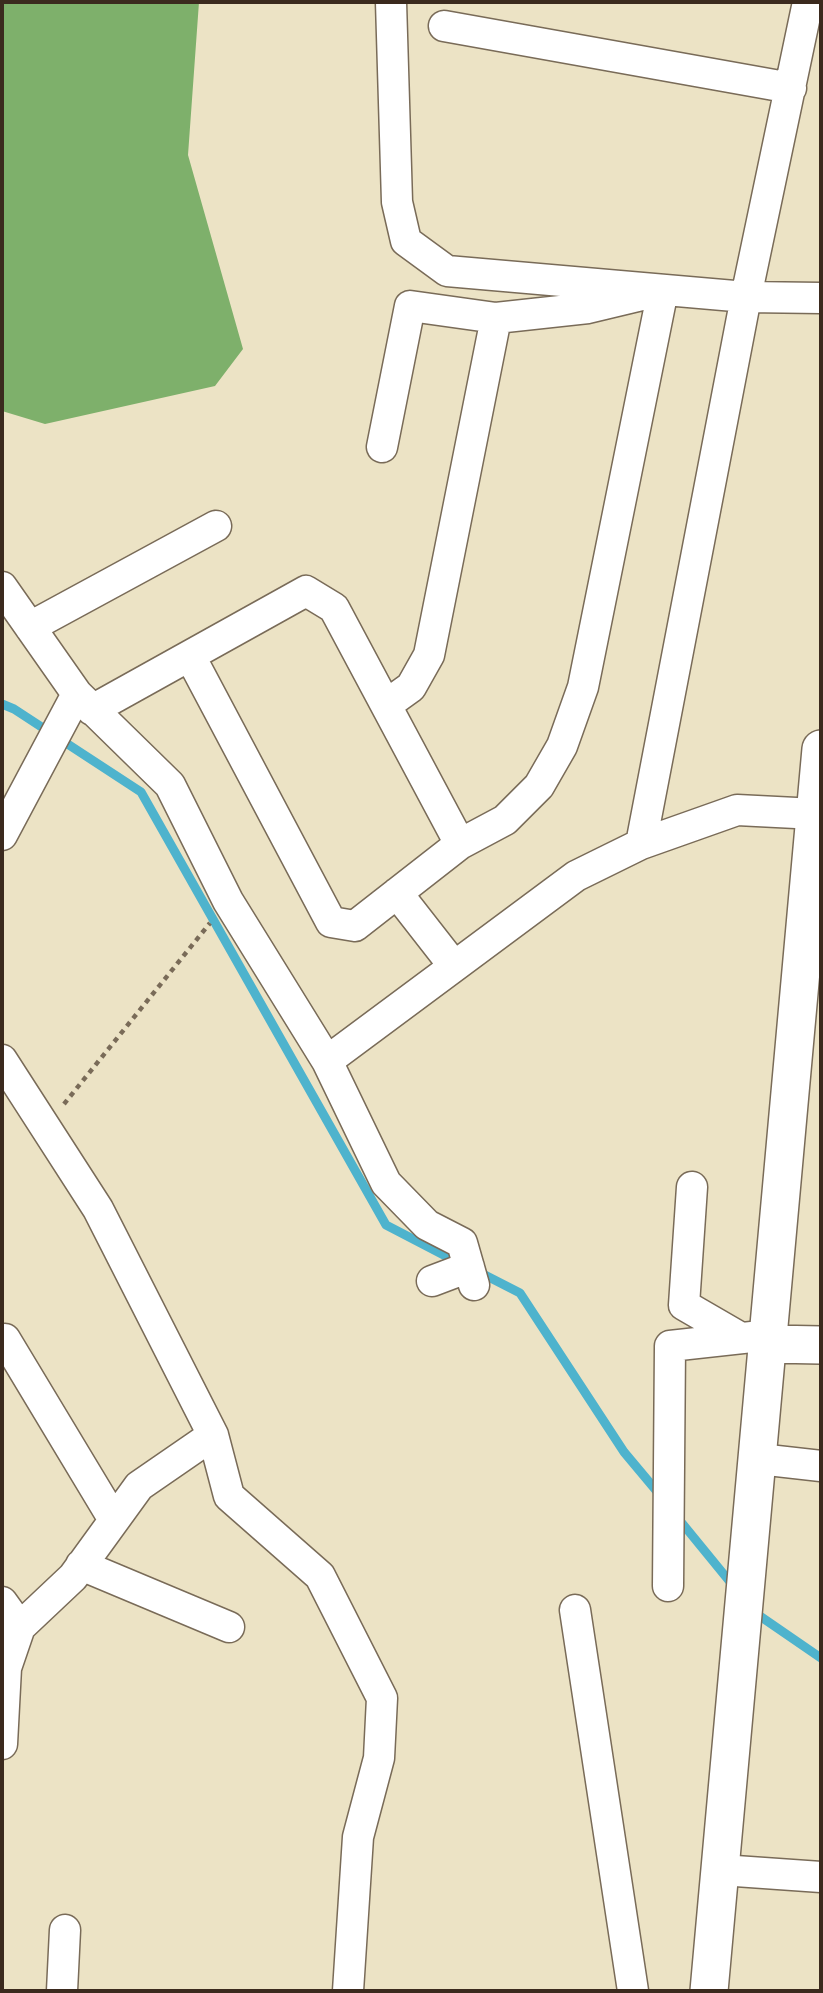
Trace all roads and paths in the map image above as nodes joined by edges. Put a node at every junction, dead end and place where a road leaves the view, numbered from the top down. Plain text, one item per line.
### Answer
1 (391, 2) edge
2 (808, 2) edge
3 (444, 26) dead end
4 (792, 88) junction
5 (663, 290) junction
6 (746, 297) junction
7 (821, 298) edge
8 (496, 318) junction
9 (382, 447) dead end
10 (216, 526) dead end
11 (2, 587) edge
12 (30, 627) junction
13 (190, 656) junction
14 (84, 702) junction
15 (386, 705) junction
16 (821, 749) edge
17 (816, 814) junction
18 (3, 828) edge
19 (460, 844) junction
20 (641, 844) junction
21 (397, 893) junction
22 (228, 901) junction
23 (454, 966) junction
24 (2, 1060) edge
25 (327, 1061) junction
26 (46, 1126) junction
27 (692, 1187) dead end
28 (432, 1281) dead end
29 (5, 1339) dead end
30 (760, 1339) junction
31 (821, 1345) edge
32 (213, 1435) junction
33 (759, 1460) junction
34 (821, 1466) edge
35 (114, 1520) junction
36 (82, 1565) junction
37 (668, 1586) dead end
38 (2, 1602) edge
39 (575, 1610) dead end
40 (20, 1627) junction
41 (229, 1627) dead end
42 (2, 1744) edge
43 (721, 1870) junction
44 (821, 1877) edge
45 (65, 1930) dead end
46 (62, 1991) edge
47 (348, 1991) edge
48 (633, 1991) edge
49 (709, 1991) edge

1 - 5 street
2 - 4 street
3 - 4 street
4 - 6 street
5 - 6 street
5 - 8 street
5 - 19 street
6 - 7 street
6 - 20 street
8 - 9 street
8 - 15 street
10 - 12 street
11 - 12 street
12 - 14 street
13 - 14 street
13 - 15 street
13 - 21 street
14 - 18 street
14 - 22 street
15 - 19 street
16 - 17 street
17 - 20 street
17 - 30 street
19 - 21 street
20 - 23 street
21 - 23 street
22 - 25 street
22 - 26 path
23 - 25 street
24 - 26 street
25 - 28 street
26 - 32 street
27 - 30 street
29 - 35 street
30 - 31 street
30 - 33 street
30 - 37 street
32 - 35 street
32 - 47 street
33 - 34 street
33 - 43 street
35 - 36 street
36 - 40 street
36 - 41 street
38 - 40 street
39 - 48 street
40 - 42 street
43 - 44 street
43 - 49 street
45 - 46 street

